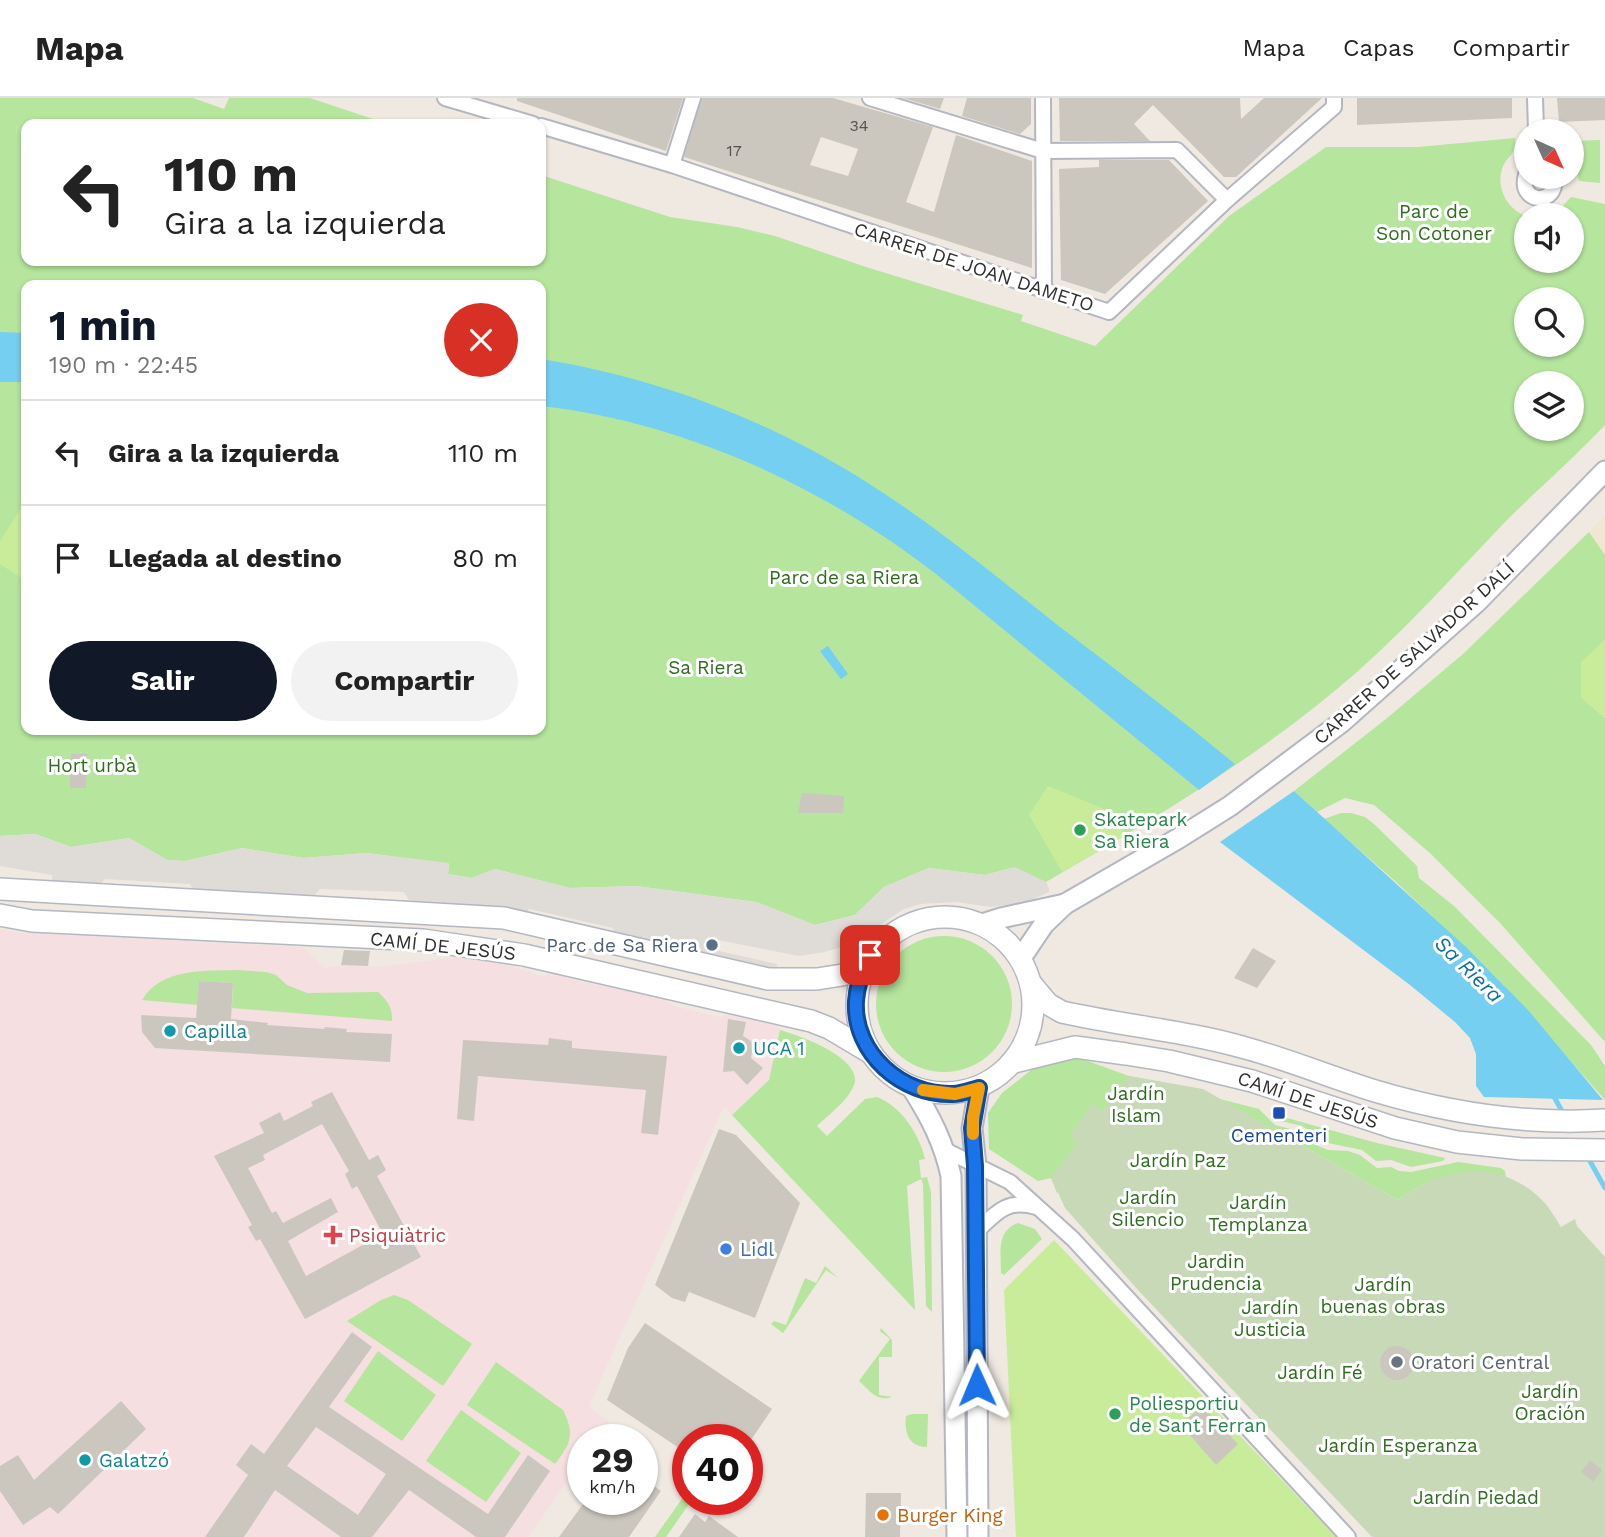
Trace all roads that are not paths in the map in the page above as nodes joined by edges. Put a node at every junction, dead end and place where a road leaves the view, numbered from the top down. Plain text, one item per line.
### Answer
1 (445, 98) edge
2 (693, 98) edge
3 (870, 98) edge
4 (1043, 98) edge
5 (1334, 98) edge
6 (1535, 98) edge
7 (516, 119) edge
8 (1536, 119) edge
9 (546, 128) edge
10 (1043, 151) junction
11 (672, 165) junction
12 (1525, 189) edge
13 (1553, 189) edge
14 (1227, 200) junction
15 (1044, 290) junction
16 (1605, 471) edge
17 (0, 889) edge
18 (1065, 904) junction
19 (0, 915) edge
20 (982, 924) junction
21 (1021, 958) junction
22 (864, 967) junction
23 (1032, 985) junction
24 (871, 1053) junction
25 (1014, 1062) junction
26 (912, 1088) junction
27 (979, 1088) junction
28 (1605, 1120) edge
29 (945, 1150) junction
30 (1605, 1150) edge
31 (975, 1166) junction
32 (1042, 1209) junction
33 (975, 1233) junction
34 (957, 1537) edge
35 (978, 1537) edge
36 (1348, 1537) edge

1 - 7 street
2 - 11 street
3 - 10 street
4 - 10 street
5 - 14 street, CARRER DE JOAN DAMETO
6 - 8 street
9 - 11 street, CARRER DE JOAN DAMETO
10 - 14 street
10 - 15 street
11 - 15 street, CARRER DE JOAN DAMETO
12 - 13 street
14 - 15 street, CARRER DE JOAN DAMETO
16 - 18 street, CARRER DE SALVADOR DALÍ
17 - 22 main road, CAMÍ DE JESÚS
18 - 20 street, CARRER DE SALVADOR DALÍ
18 - 21 street, CARRER DE SALVADOR DALÍ
19 - 24 main road, CAMÍ DE JESÚS
20 - 21 main road
20 - 22 main road
21 - 23 main road
22 - 24 main road
23 - 25 main road
23 - 28 main road, CAMÍ DE JESÚS
24 - 26 main road
25 - 27 main road
25 - 30 main road, CAMÍ DE JESÚS
26 - 27 main road
26 - 29 street
27 - 31 street
29 - 31 street
29 - 34 street
31 - 32 street
31 - 33 street
32 - 33 street
32 - 36 street
33 - 35 street

